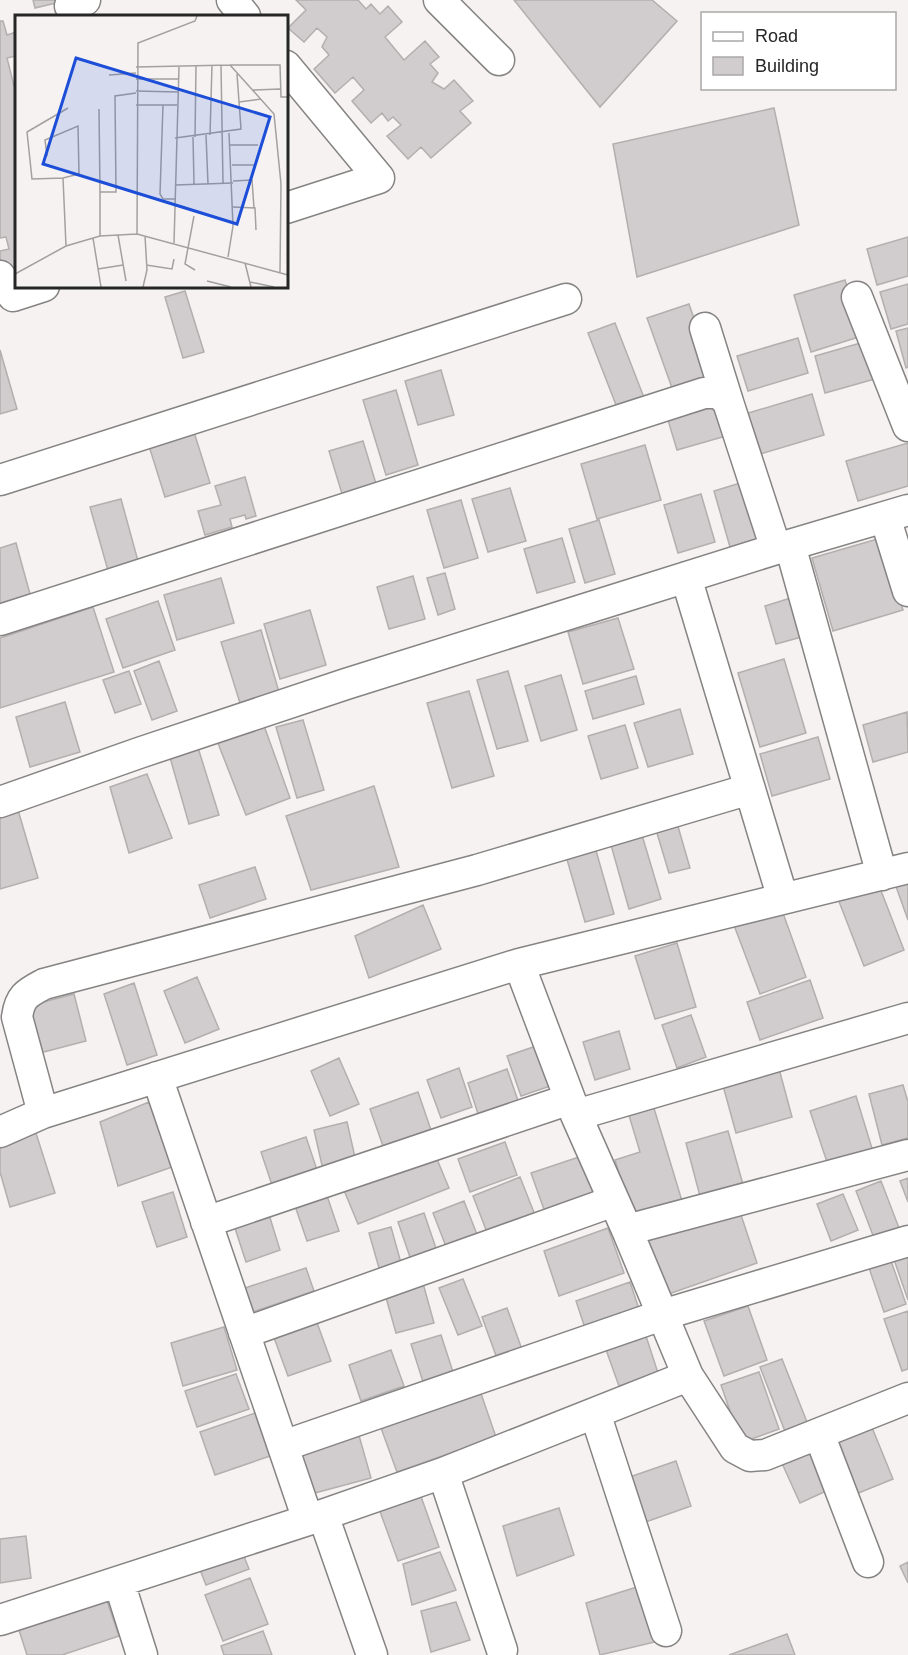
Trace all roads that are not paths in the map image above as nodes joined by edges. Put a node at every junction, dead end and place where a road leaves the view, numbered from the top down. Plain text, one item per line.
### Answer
1 (232, 0) edge
2 (439, 0) edge
3 (245, 15) edge
4 (499, 60) dead end
5 (288, 68) edge
6 (288, 207) edge
7 (0, 276) edge
8 (38, 288) edge
9 (857, 297) dead end
10 (566, 299) dead end
11 (705, 328) dead end
12 (728, 402) junction
13 (908, 426) edge
14 (0, 480) edge
15 (897, 514) edge
16 (783, 547) junction
17 (686, 578) junction
18 (908, 591) edge
19 (0, 620) edge
20 (750, 789) junction
21 (0, 802) edge
22 (895, 872) edge
23 (783, 899) junction
24 (519, 963) junction
25 (908, 1018) edge
26 (157, 1077) junction
27 (573, 1107) junction
28 (43, 1113) junction
29 (0, 1132) edge
30 (908, 1155) edge
31 (614, 1201) junction
32 (206, 1222) junction
33 (627, 1230) junction
34 (908, 1241) edge
35 (662, 1315) junction
36 (244, 1333) junction
37 (688, 1376) junction
38 (908, 1398) edge
39 (595, 1413) junction
40 (819, 1434) junction
41 (283, 1446) junction
42 (443, 1473) junction
43 (315, 1518) junction
44 (868, 1562) dead end
45 (119, 1582) junction
46 (0, 1620) edge
47 (666, 1631) dead end
48 (502, 1650) dead end
49 (142, 1655) edge
50 (372, 1655) edge

1 - 3 street
2 - 4 street
5 - 6 street
7 - 8 street
9 - 13 street
10 - 14 street
11 - 12 street
12 - 16 street
12 - 19 street
15 - 16 street
15 - 18 street
16 - 17 street
16 - 22 street
17 - 20 street
17 - 21 street
20 - 23 street
20 - 28 street
22 - 23 street
23 - 24 street
24 - 26 street
24 - 27 street
25 - 27 street
26 - 28 street
26 - 32 street
27 - 31 street
27 - 32 street
28 - 29 street
30 - 33 street
31 - 33 street
31 - 36 street
32 - 36 street
33 - 35 street
34 - 35 street
35 - 37 street
35 - 41 street
36 - 41 street
37 - 39 street
37 - 40 street
38 - 40 street
39 - 42 street
39 - 47 street
40 - 44 street
41 - 43 street
42 - 43 street
42 - 48 street
43 - 45 street
43 - 50 street
45 - 46 street
45 - 49 street

